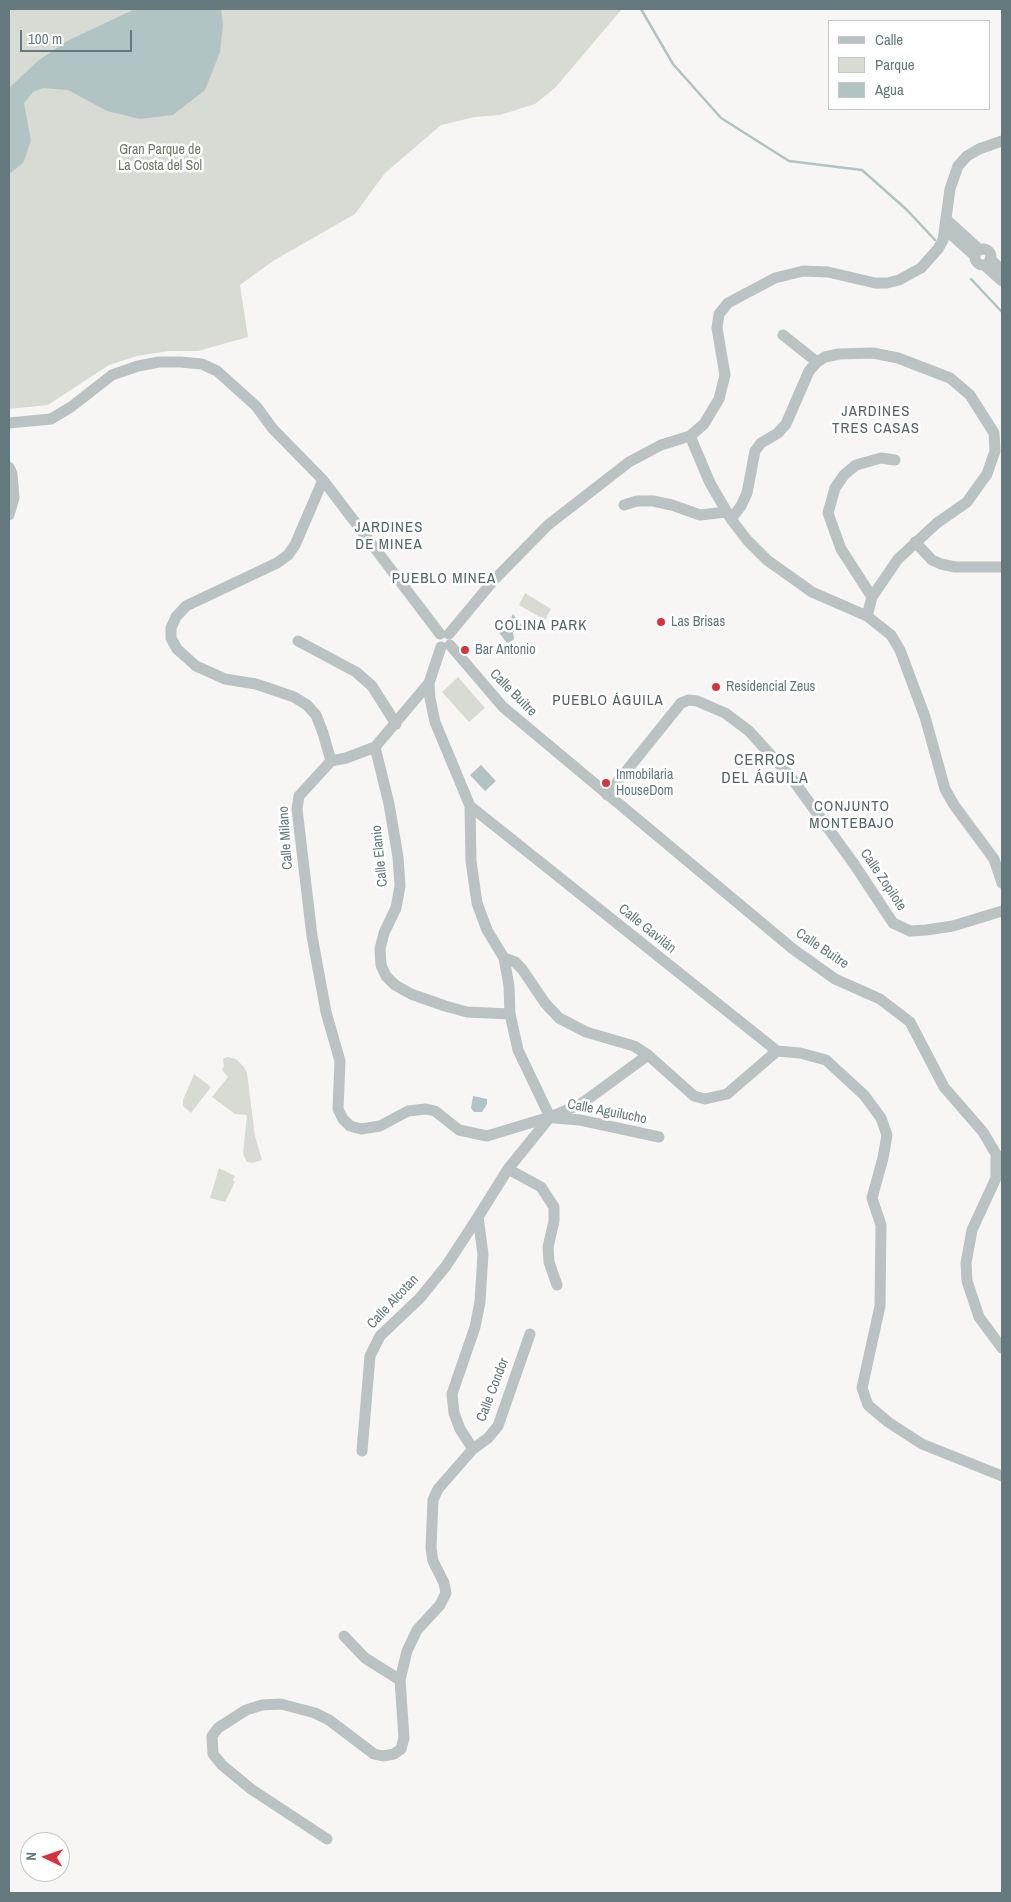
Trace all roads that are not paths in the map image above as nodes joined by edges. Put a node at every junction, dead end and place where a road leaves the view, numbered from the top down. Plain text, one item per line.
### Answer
1 (1002, 141) edge
2 (946, 225) junction
3 (987, 262) junction
4 (1002, 270) edge
5 (1002, 281) edge
6 (783, 334) dead end
7 (817, 362) junction
8 (9, 423) edge
9 (690, 436) junction
10 (895, 460) dead end
11 (9, 467) edge
12 (323, 480) junction
13 (624, 505) dead end
14 (9, 515) edge
15 (728, 515) junction
16 (915, 542) junction
17 (1002, 567) edge
18 (872, 597) junction
19 (867, 616) junction
20 (445, 640) junction
21 (298, 641) dead end
22 (429, 683) junction
23 (396, 724) junction
24 (375, 746) junction
25 (331, 761) junction
26 (607, 795) junction
27 (470, 806) junction
28 (998, 857) edge
29 (1002, 883) edge
30 (1002, 911) edge
31 (504, 958) junction
32 (510, 1014) junction
33 (777, 1051) junction
34 (648, 1055) junction
35 (550, 1117) junction
36 (659, 1137) dead end
37 (508, 1169) junction
38 (478, 1217) junction
39 (558, 1285) dead end
40 (530, 1334) dead end
41 (1002, 1348) edge
42 (473, 1449) junction
43 (362, 1451) dead end
44 (1002, 1476) edge
45 (344, 1636) dead end
46 (400, 1680) junction
47 (327, 1840) dead end

1 - 2 street
2 - 3 street
2 - 9 street
3 - 4 street
3 - 5 street
6 - 7 street
7 - 15 street
7 - 16 street
8 - 12 street, Calle Buitre
9 - 15 street
9 - 20 street
10 - 18 street
11 - 14 street
12 - 20 street, Calle Buitre
12 - 25 street
13 - 15 street
15 - 19 street
16 - 17 street
16 - 18 street
18 - 19 street
19 - 28 street
20 - 22 street
20 - 26 street, Calle Buitre
21 - 23 street
22 - 23 street
22 - 27 street
23 - 24 street
24 - 25 street
24 - 32 street, Calle Elanio
25 - 35 street, Calle Milano
26 - 30 street, Calle Zopilote
26 - 41 street, Calle Buitre
27 - 31 street
27 - 33 street, Calle Gavilán
28 - 29 street
31 - 32 street
31 - 34 street
32 - 35 street
33 - 34 street
33 - 44 street
34 - 35 street, Calle Milano
35 - 36 street, Calle Aguilucho
35 - 37 street, Calle Alcotan
37 - 38 street, Calle Alcotan
37 - 39 street
38 - 42 street
38 - 43 street, Calle Alcotan
40 - 42 street, Calle Condor
42 - 46 street, Calle Condor
45 - 46 street
46 - 47 street

